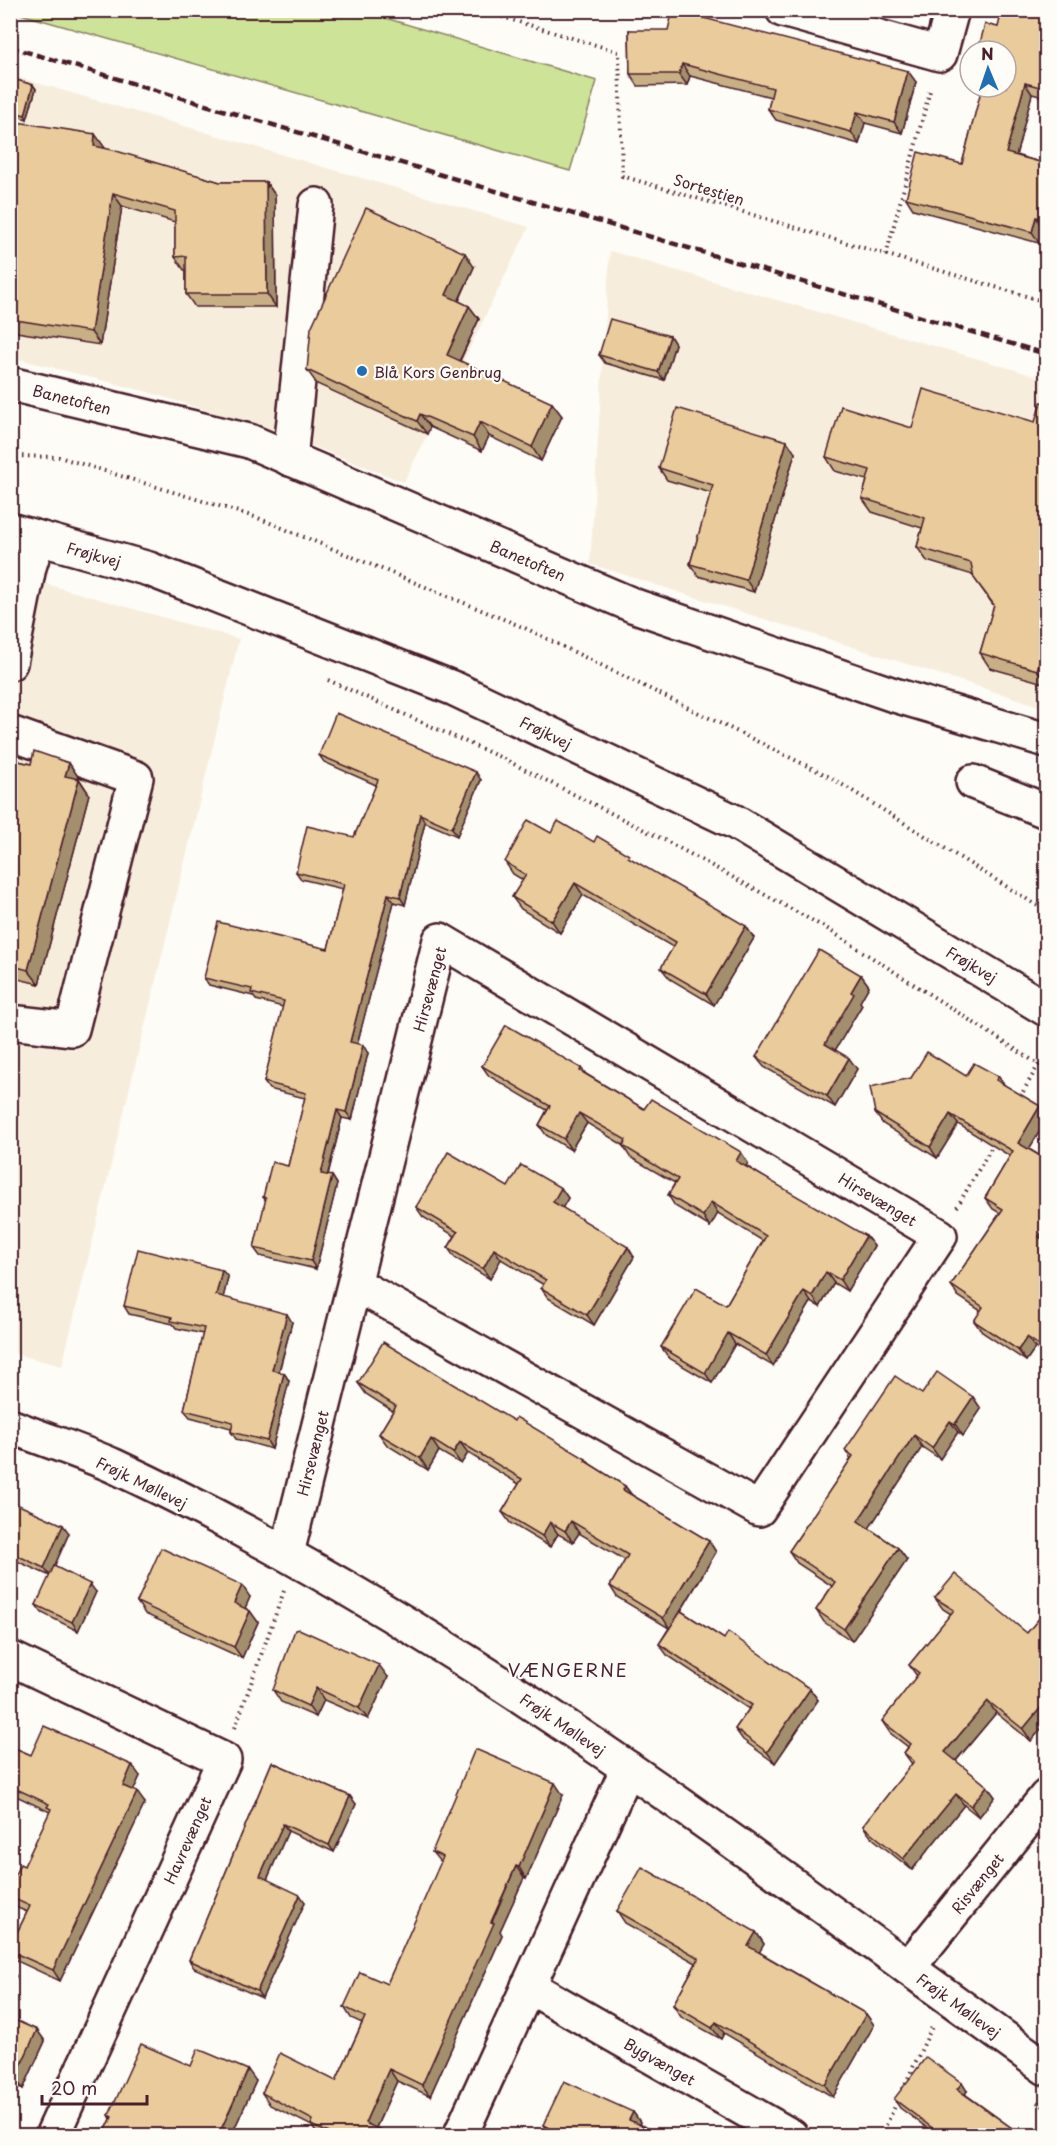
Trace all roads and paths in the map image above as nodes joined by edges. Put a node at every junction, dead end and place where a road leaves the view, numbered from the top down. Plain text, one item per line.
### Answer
1 (480, 10) edge
2 (783, 10) edge
3 (952, 10) edge
4 (940, 54) junction
5 (316, 205) dead end
6 (886, 255) junction
7 (1047, 302) edge
8 (10, 384) edge
9 (10, 456) edge
10 (290, 459) junction
11 (24, 534) edge
12 (10, 663) edge
13 (319, 675) dead end
14 (10, 733) edge
15 (1047, 740) edge
16 (974, 782) dead end
17 (1047, 811) edge
18 (1047, 911) edge
19 (1047, 1009) edge
20 (10, 1022) edge
21 (1039, 1064) junction
22 (1047, 1069) edge
23 (1016, 1105) edge
24 (999, 1135) edge
25 (940, 1236) junction
26 (355, 1284) junction
27 (10, 1426) edge
28 (287, 1553) junction
29 (10, 1658) edge
30 (224, 1760) junction
31 (628, 1768) junction
32 (1047, 1797) edge
33 (908, 1968) junction
34 (528, 1986) junction
35 (923, 2019) dead end
36 (933, 2026) junction
37 (942, 2032) dead end
38 (1047, 2068) edge
39 (1028, 2095) dead end
40 (1047, 2108) edge
41 (52, 2136) edge
42 (460, 2136) edge
43 (791, 2136) edge
44 (881, 2136) edge

1 - 6 path, Sortestien
2 - 4 street
3 - 4 street
4 - 6 path
5 - 10 street
6 - 7 path, Sortestien
8 - 10 street, Banetoften
9 - 18 path
10 - 15 street, Banetoften
11 - 12 street
11 - 19 street, Frøjkvej
13 - 21 path
14 - 20 street
16 - 17 street
21 - 22 path
21 - 23 path
24 - 25 path
25 - 26 street
25 - 26 street, Hirsevænget
26 - 28 street, Hirsevænget
27 - 28 street, Frøjk Møllevej
28 - 30 path
28 - 31 street, Frøjk Møllevej
29 - 30 street
30 - 41 street, Havrevænget
31 - 33 street, Frøjk Møllevej
31 - 34 street
32 - 33 street, Risvænget
33 - 38 street, Frøjk Møllevej
34 - 42 street
34 - 43 street, Bygvænget
35 - 36 path
36 - 37 path
36 - 44 path
39 - 40 path

